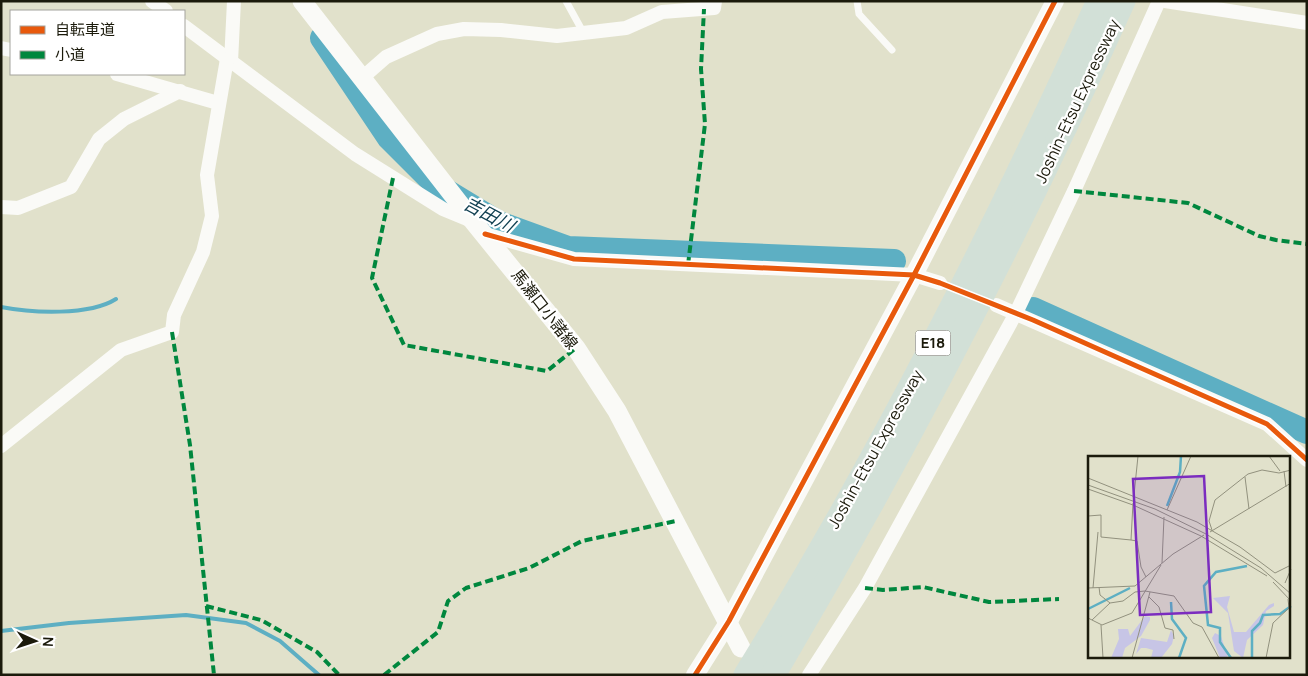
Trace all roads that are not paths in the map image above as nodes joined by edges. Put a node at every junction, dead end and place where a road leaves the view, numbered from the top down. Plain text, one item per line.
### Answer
1 (152, 1) edge
2 (234, 1) edge
3 (302, 1) edge
4 (566, 1) edge
5 (715, 1) edge
6 (858, 1) edge
7 (1055, 1) edge
8 (1099, 1) edge
9 (1123, 1) edge
10 (1159, 1) edge
11 (1165, 1) edge
12 (165, 10) edge
13 (1307, 23) edge
14 (185, 27) edge
15 (583, 32) junction
16 (892, 50) dead end
17 (229, 61) junction
18 (121, 75) edge
19 (362, 78) junction
20 (180, 91) junction
21 (218, 103) junction
22 (1, 208) edge
23 (479, 228) junction
24 (914, 275) junction
25 (940, 283) dead end
26 (996, 305) dead end
27 (1016, 314) junction
28 (1, 446) edge
29 (1307, 460) edge
30 (728, 621) junction
31 (741, 648) dead end
32 (694, 675) edge
33 (746, 675) edge
34 (773, 675) edge
35 (809, 675) edge

1 - 12 street
2 - 17 street
3 - 19 main road, 馬瀬口小諸線
4 - 15 lane
5 - 15 street
6 - 16 lane
7 - 24 street
8 - 33 highway, Joshin-Etsu Expressway / E18
9 - 34 highway, Joshin-Etsu Expressway / E18
10 - 27 street
11 - 13 street
14 - 17 street
15 - 19 street
17 - 21 street
17 - 23 street
18 - 20 street
19 - 23 main road, 馬瀬口小諸線
20 - 21 street
20 - 22 street
21 - 28 street
23 - 24 street
23 - 30 main road, 馬瀬口小諸線
24 - 25 street
24 - 30 street
26 - 27 street
27 - 29 street
27 - 35 street
30 - 31 main road, 馬瀬口小諸線
30 - 32 street

